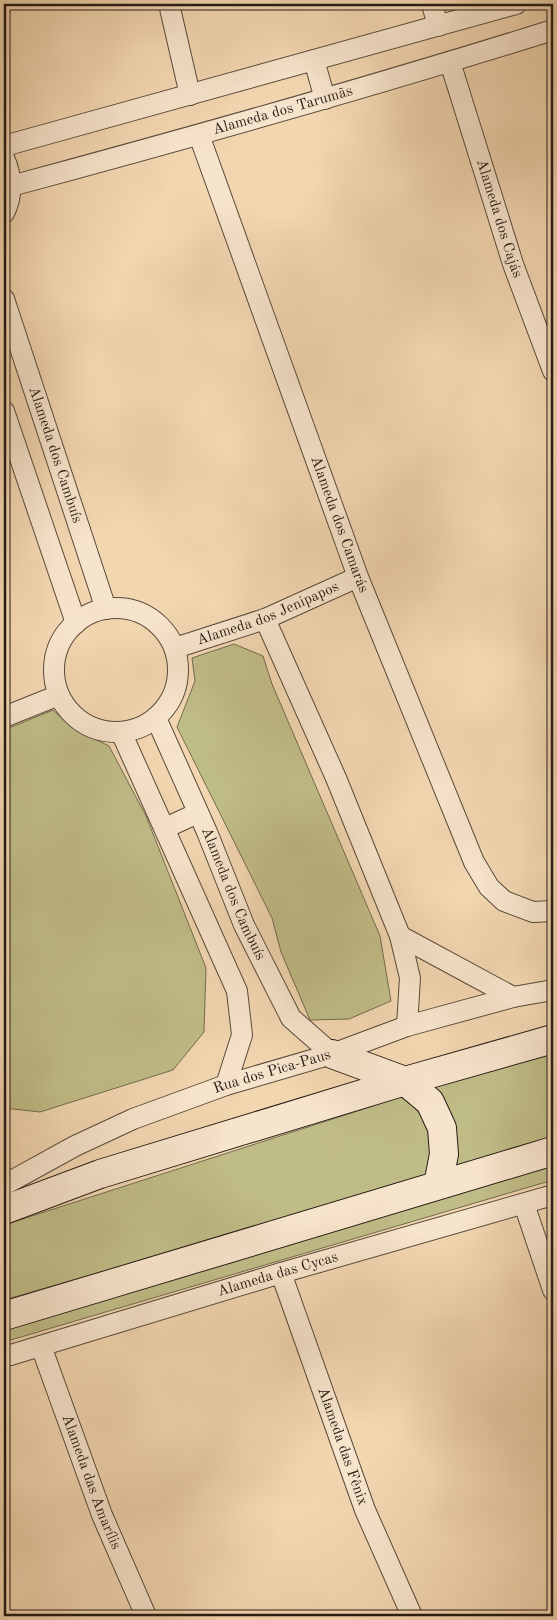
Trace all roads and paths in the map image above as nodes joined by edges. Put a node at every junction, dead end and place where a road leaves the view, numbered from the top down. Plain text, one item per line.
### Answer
1 (169, 4) edge
2 (432, 4) edge
3 (516, 4) edge
4 (438, 26) junction
5 (553, 30) edge
6 (314, 60) junction
7 (450, 62) junction
8 (190, 95) junction
9 (324, 99) junction
10 (199, 135) junction
11 (4, 146) edge
12 (4, 158) edge
13 (11, 186) junction
14 (4, 212) edge
15 (4, 299) edge
16 (553, 371) edge
17 (4, 411) edge
18 (358, 577) junction
19 (106, 609) junction
20 (265, 619) junction
21 (76, 623) junction
22 (175, 648) junction
23 (59, 695) junction
24 (4, 716) edge
25 (156, 718) junction
26 (121, 732) junction
27 (198, 813) junction
28 (165, 828) junction
29 (553, 911) edge
30 (244, 925) junction
31 (400, 936) junction
32 (213, 937) junction
33 (553, 990) edge
34 (513, 997) junction
35 (407, 1026) junction
36 (553, 1039) edge
37 (332, 1054) junction
38 (405, 1081) junction
39 (226, 1086) junction
40 (553, 1151) edge
41 (4, 1184) edge
42 (438, 1185) junction
43 (553, 1195) edge
44 (524, 1204) junction
45 (4, 1210) edge
46 (282, 1273) junction
47 (553, 1290) edge
48 (4, 1316) edge
49 (41, 1346) junction
50 (4, 1357) edge
51 (146, 1616) edge
52 (412, 1616) edge

1 - 8 street
2 - 4 street
3 - 4 street
4 - 6 street
5 - 7 street, Alameda dos Tarumãs
6 - 8 street
6 - 9 street
7 - 9 street, Alameda dos Tarumãs
7 - 16 street, Alameda dos Cajás
8 - 11 street
9 - 10 street, Alameda dos Tarumãs
10 - 13 street, Alameda dos Tarumãs
10 - 18 street, Alameda dos Camarás
12 - 13 street
13 - 14 street
15 - 19 street, Alameda dos Cambuís
17 - 21 street
18 - 20 street, Alameda dos Jenipapos
18 - 29 street, Alameda dos Camarás
19 - 21 street
19 - 22 street
20 - 22 street, Alameda dos Jenipapos
20 - 31 street
21 - 23 street
22 - 25 street
23 - 24 street
23 - 26 street
25 - 26 street
25 - 27 street, Alameda dos Cambuís
26 - 28 street
27 - 28 street
27 - 30 street, Alameda dos Cambuís
28 - 32 street
30 - 32 street
30 - 37 street, Alameda dos Cambuís
31 - 34 street
31 - 35 street
32 - 39 street
33 - 34 street, Rua dos Pica-Paus
34 - 35 street, Rua dos Pica-Paus
35 - 37 street, Rua dos Pica-Paus
36 - 38 street
37 - 38 street
37 - 39 street, Rua dos Pica-Paus
38 - 42 street
38 - 45 street
39 - 41 street, Rua dos Pica-Paus
40 - 42 street
42 - 48 street
43 - 44 street, Alameda das Cycas
44 - 46 street, Alameda das Cycas
44 - 47 street
46 - 49 street, Alameda das Cycas
46 - 52 street, Alameda das Fênix
49 - 50 street, Alameda das Cycas
49 - 51 street, Alameda das Amarílis

